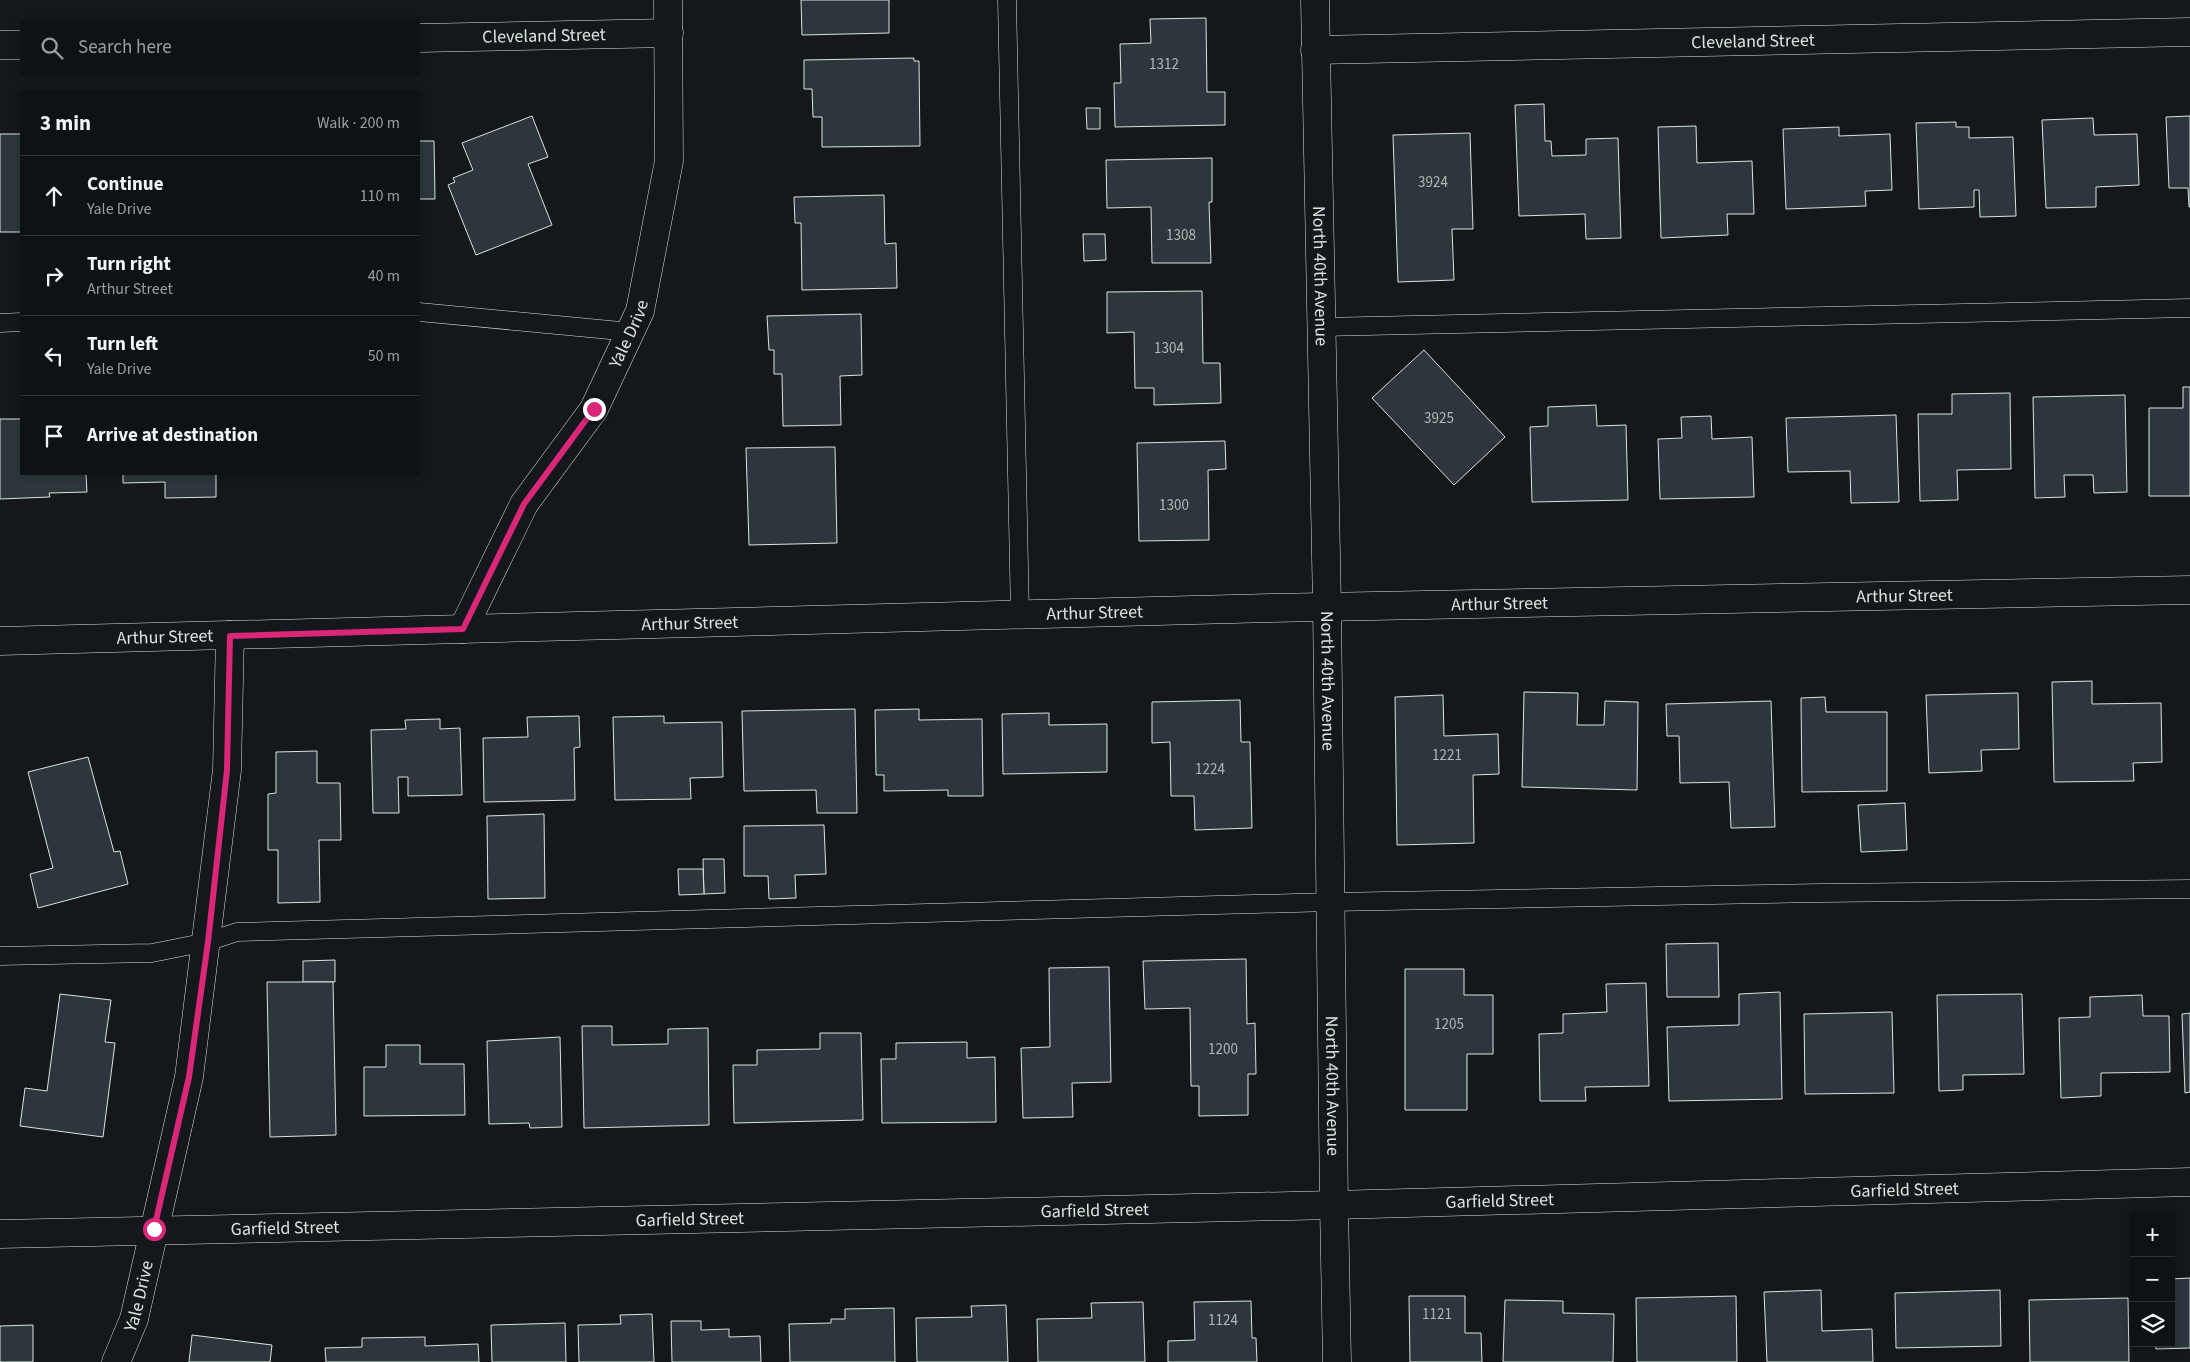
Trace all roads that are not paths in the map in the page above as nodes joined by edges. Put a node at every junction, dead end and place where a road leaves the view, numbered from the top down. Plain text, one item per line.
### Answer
1 (668, 0) edge
2 (1007, 0) edge
3 (1315, 0) edge
4 (2190, 32) edge
5 (669, 33) junction
6 (420, 38) edge
7 (20, 45) edge
8 (0, 46) edge
9 (1315, 50) junction
10 (2190, 308) edge
11 (420, 312) edge
12 (20, 322) edge
13 (0, 323) edge
14 (1321, 326) junction
15 (631, 332) junction
16 (2190, 590) edge
17 (1327, 606) junction
18 (1020, 615) junction
19 (463, 629) junction
20 (230, 636) junction
21 (0, 641) edge
22 (2190, 889) edge
23 (1330, 902) junction
24 (208, 942) junction
25 (0, 956) edge
26 (2190, 1182) edge
27 (1334, 1205) junction
28 (154, 1229) junction
29 (0, 1234) edge
30 (116, 1362) edge
31 (1337, 1362) edge

1 - 5 street, Yale Drive
2 - 18 lane
3 - 9 street, North 40th Avenue
4 - 9 street, Cleveland Street
5 - 6 street, Cleveland Street
5 - 15 street, Yale Drive
7 - 8 street
9 - 14 street, North 40th Avenue
10 - 14 lane
11 - 15 lane
12 - 13 lane
14 - 17 street, North 40th Avenue
15 - 19 street, Yale Drive
16 - 17 street, Arthur Street
17 - 18 street, Arthur Street
17 - 23 street, North 40th Avenue
18 - 19 street, Arthur Street
19 - 20 street, Arthur Street
20 - 21 street, Arthur Street
20 - 24 street, Yale Drive
22 - 23 lane
23 - 24 lane
23 - 27 street, North 40th Avenue
24 - 25 lane
24 - 28 street, Yale Drive
26 - 27 street, Garfield Street
27 - 28 street, Garfield Street
27 - 31 street, North 40th Avenue
28 - 29 street, Garfield Street
28 - 30 street, Yale Drive

